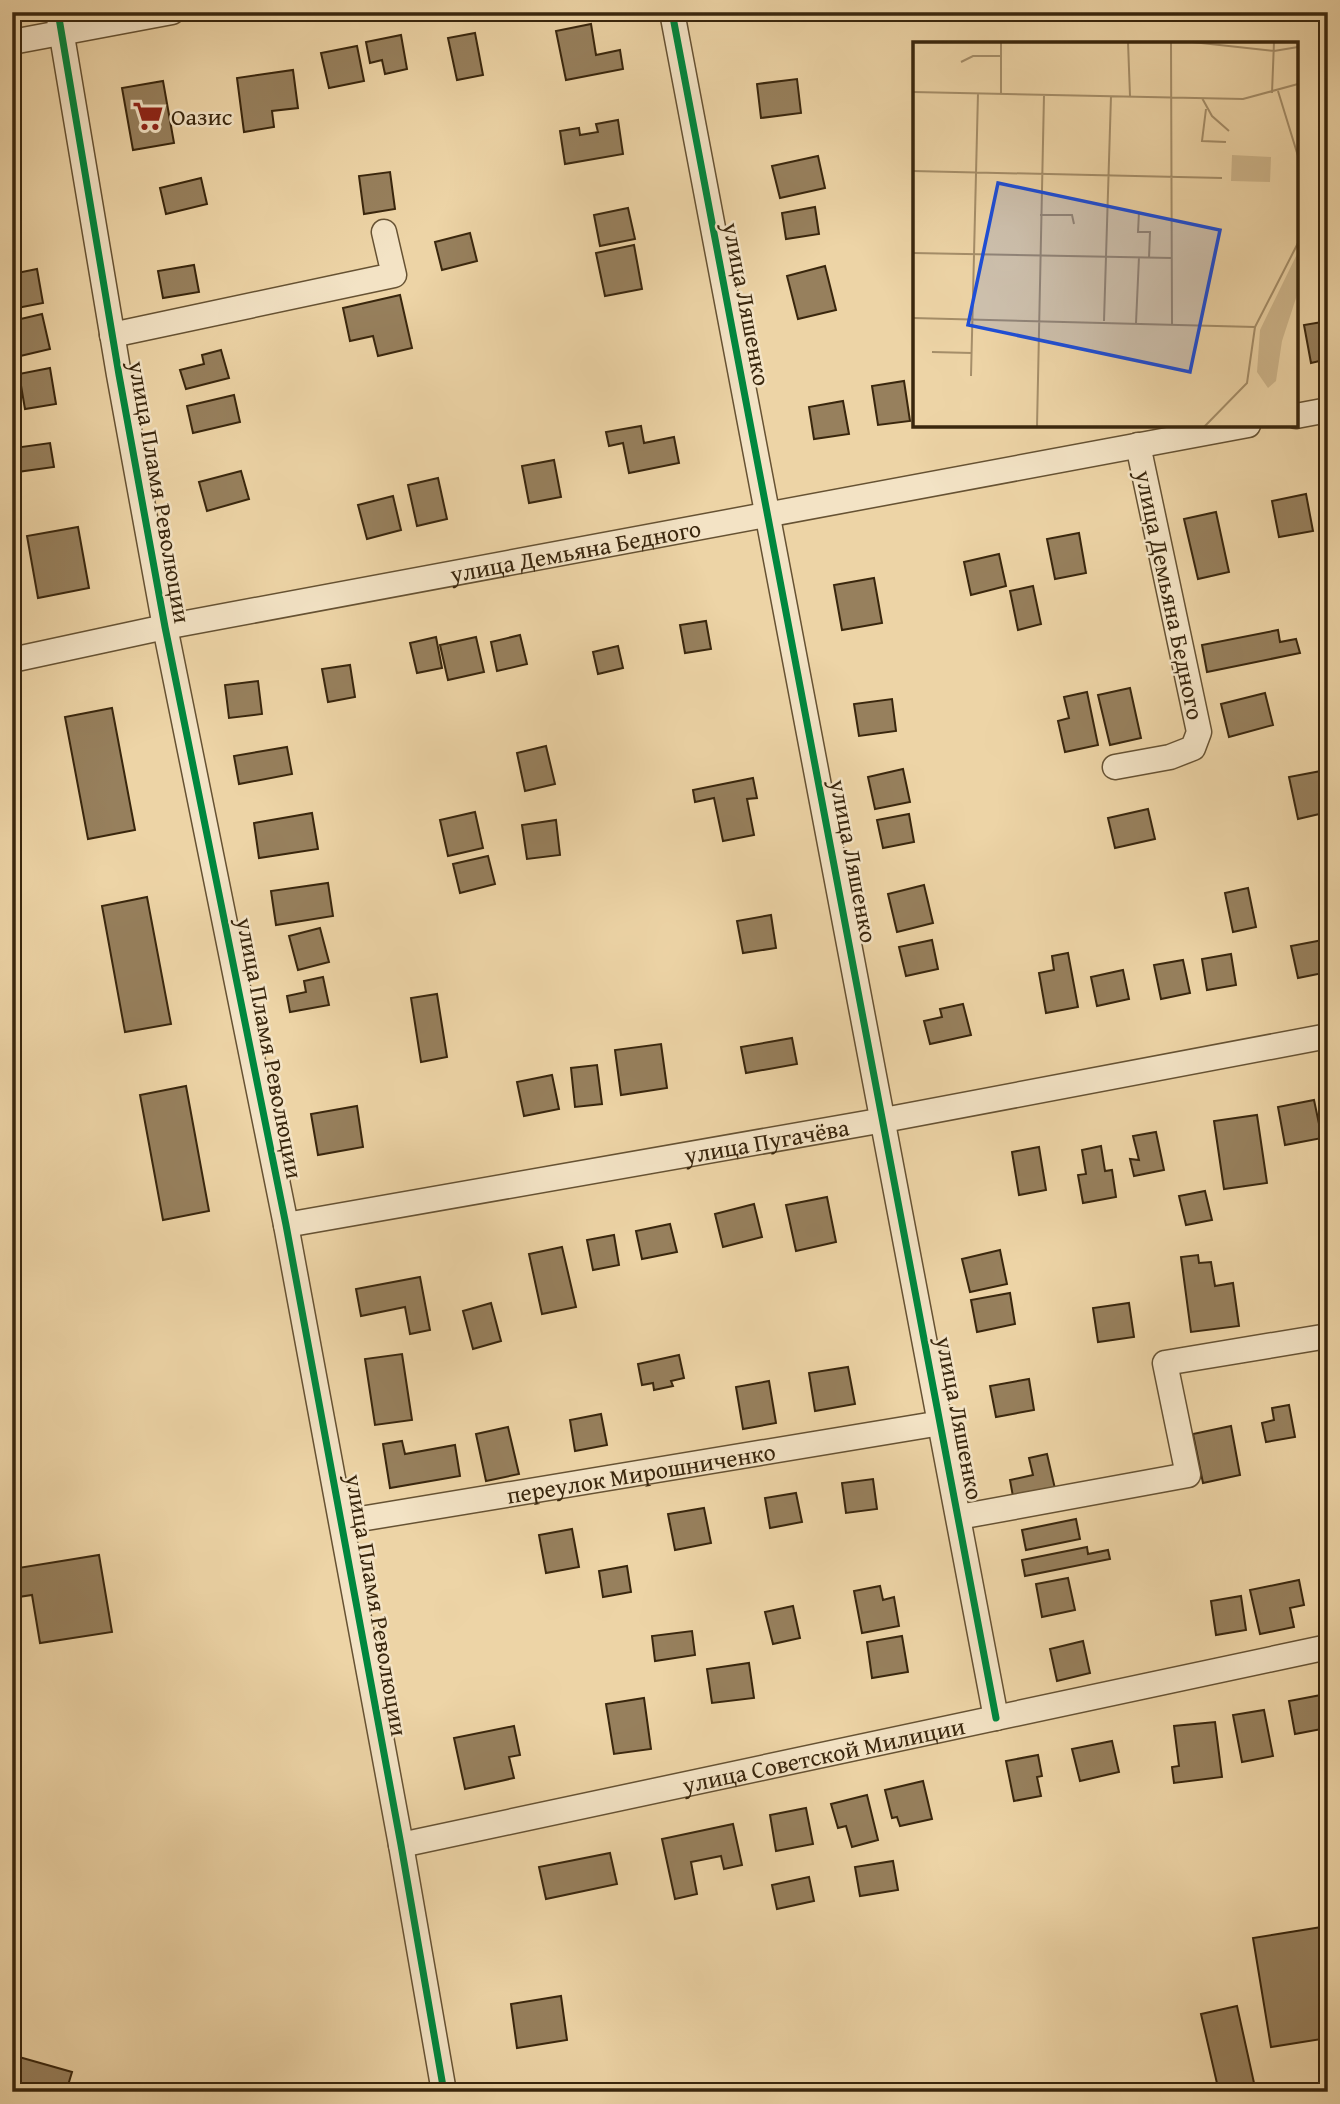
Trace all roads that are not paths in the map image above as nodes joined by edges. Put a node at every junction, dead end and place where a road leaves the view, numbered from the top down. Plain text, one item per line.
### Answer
1 (172, 12) edge
2 (672, 12) edge
3 (60, 22) edge
4 (12, 42) edge
5 (384, 232) dead end
6 (112, 335) junction
7 (1328, 411) edge
8 (1298, 416) edge
9 (1238, 427) edge
10 (1138, 446) junction
11 (768, 514) junction
12 (165, 627) junction
13 (12, 660) edge
14 (1115, 767) dead end
15 (1328, 1036) edge
16 (884, 1121) junction
17 (286, 1225) junction
18 (1328, 1336) edge
19 (941, 1423) junction
20 (959, 1517) junction
21 (342, 1522) junction
22 (1328, 1647) edge
23 (996, 1718) junction
24 (401, 1844) junction
25 (444, 2092) edge

1 - 3 street
2 - 11 street, улица Ляшенко
3 - 4 street
3 - 6 street, улица Пламя Революции
5 - 6 street
6 - 12 street, улица Пламя Революции
7 - 8 street
9 - 10 street, улица Демьяна Бедного
10 - 11 street, улица Демьяна Бедного
10 - 14 street, улица Демьяна Бедного
11 - 12 street, улица Демьяна Бедного
11 - 16 street, улица Ляшенко
12 - 13 street, улица Демьяна Бедного
12 - 17 street, улица Пламя Революции
15 - 16 street, улица Пугачёва
16 - 17 street, улица Пугачёва
16 - 19 street, улица Ляшенко
17 - 21 street, улица Пламя Революции
18 - 20 street, улица Ляшенко
19 - 20 street, улица Ляшенко
19 - 21 street, переулок Мирошниченко
20 - 23 street, улица Ляшенко
21 - 24 street, улица Пламя Революции
22 - 23 street, улица Советской Милиции
23 - 24 street, улица Советской Милиции
24 - 25 street, улица Пламя Революции

